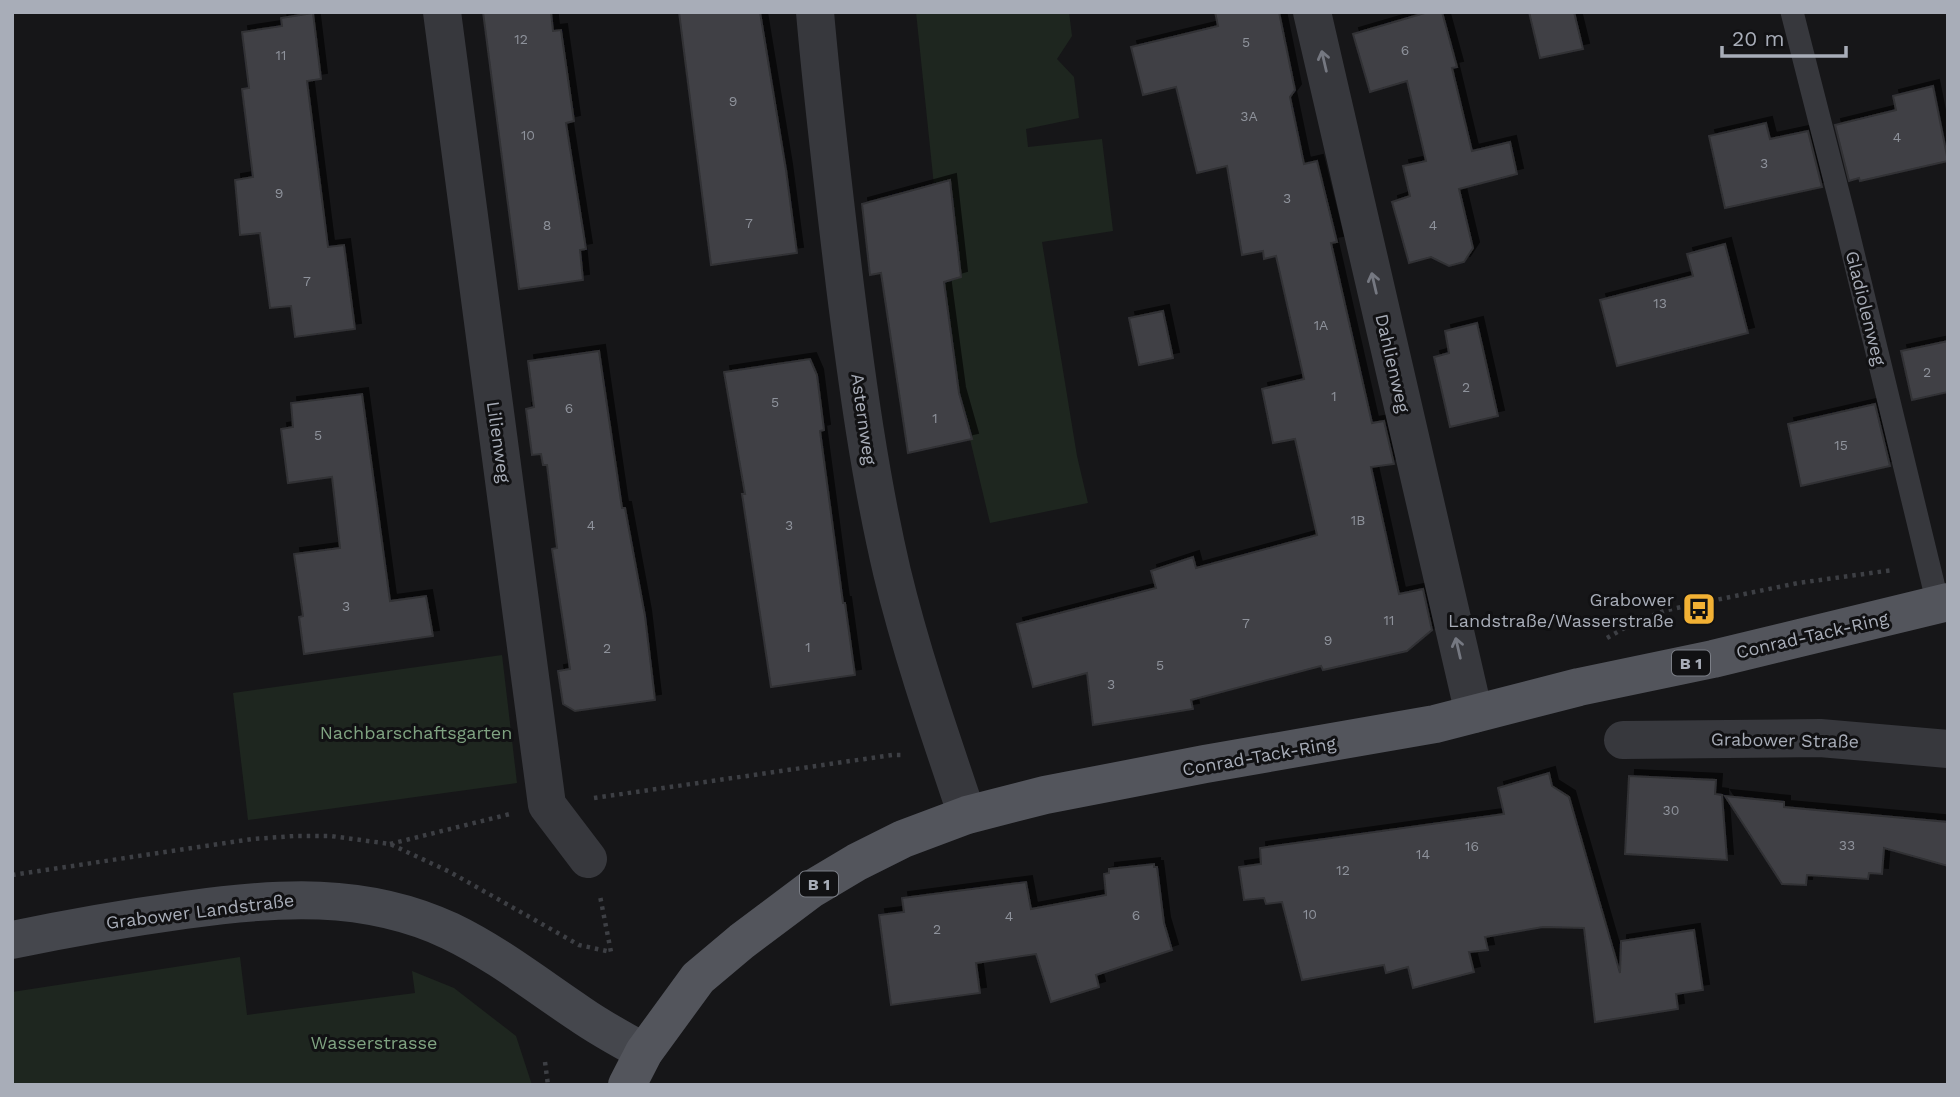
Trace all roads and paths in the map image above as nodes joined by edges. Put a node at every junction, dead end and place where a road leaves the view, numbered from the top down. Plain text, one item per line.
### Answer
1 (442, 12) edge
2 (815, 12) edge
3 (1312, 12) edge
4 (1792, 12) edge
5 (1929, 565) junction
6 (1943, 603) edge
7 (1601, 641) dead end
8 (1474, 714) junction
9 (1623, 740) dead end
10 (1948, 748) edge
11 (950, 763) junction
12 (547, 805) junction
13 (967, 815) junction
14 (390, 844) dead end
15 (588, 859) joint
16 (12, 940) edge
17 (611, 952) dead end
18 (545, 1062) dead end
19 (635, 1068) edge
20 (548, 1085) edge

1 - 12 street, Lilienweg
2 - 11 street, Asternweg
8 -> 3 street, Dahlienweg
4 - 5 lane, Gladiolenweg
5 - 6 lane, Gladiolenweg
5 - 7 path
6 - 8 main road, Conrad-Tack-Ring / B 1
8 - 13 main road, Conrad-Tack-Ring / B 1
9 - 10 street, Grabower Straße
11 - 12 path
11 - 13 street, Asternweg
12 - 14 path
12 - 15 street, Lilienweg
13 - 19 main road, Conrad-Tack-Ring / B 1
15 - 17 path
16 - 19 main road, Grabower Landstraße
18 - 20 path

